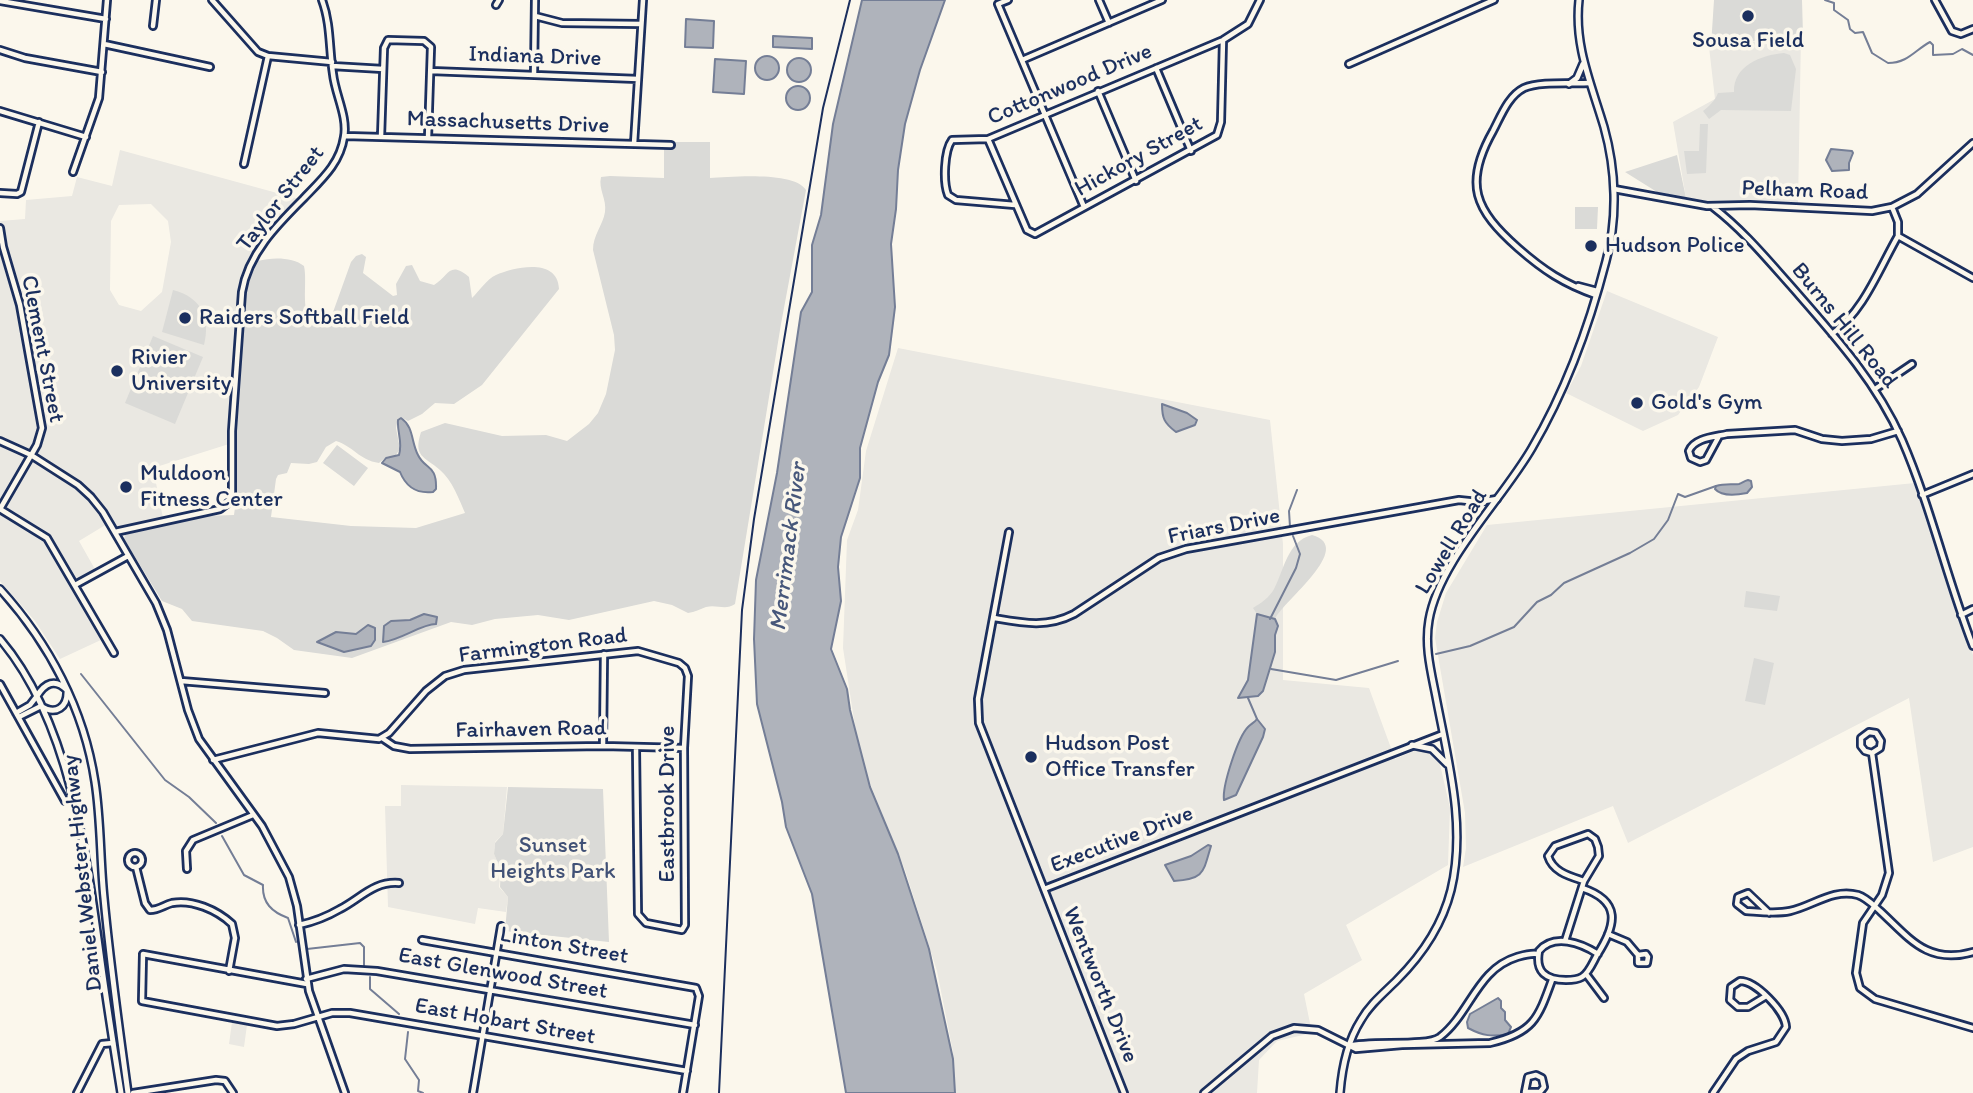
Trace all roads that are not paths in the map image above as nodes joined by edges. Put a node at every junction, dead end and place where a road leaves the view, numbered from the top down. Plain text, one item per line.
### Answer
1 (107, 0) edge
2 (156, 0) edge
3 (212, 0) edge
4 (321, 0) edge
5 (535, 0) edge
6 (643, 0) edge
7 (1008, 0) edge
8 (1099, 0) edge
9 (1162, 0) edge
10 (1260, 0) edge
11 (1494, 0) edge
12 (1579, 0) edge
13 (1935, 0) edge
14 (0, 1) edge
15 (535, 16) junction
16 (106, 19) junction
17 (1108, 23) junction
18 (641, 24) junction
19 (153, 26) dead end
20 (1973, 29) edge
21 (1223, 40) junction
22 (104, 44) junction
23 (0, 50) edge
24 (268, 56) junction
25 (1022, 60) junction
26 (332, 64) junction
27 (1349, 64) dead end
28 (1583, 64) junction
29 (210, 67) dead end
30 (1156, 68) junction
31 (383, 69) junction
32 (431, 71) junction
33 (102, 72) junction
34 (534, 75) junction
35 (638, 79) junction
36 (1589, 83) junction
37 (1569, 84) junction
38 (1098, 92) junction
39 (0, 111) edge
40 (1045, 115) junction
41 (39, 122) junction
42 (345, 136) junction
43 (87, 137) junction
44 (381, 137) junction
45 (428, 138) junction
46 (988, 139) junction
47 (1973, 143) edge
48 (634, 144) junction
49 (671, 145) dead end
50 (1191, 151) junction
51 (244, 164) dead end
52 (74, 172) dead end
53 (1136, 181) junction
54 (1614, 189) junction
55 (0, 193) edge
56 (1014, 205) junction
57 (1713, 207) junction
58 (1892, 207) junction
59 (1084, 208) junction
60 (0, 228) edge
61 (1898, 236) junction
62 (1973, 278) edge
63 (1596, 293) junction
64 (1832, 334) junction
65 (1912, 364) dead end
66 (1875, 389) junction
67 (1898, 431) junction
68 (1719, 436) junction
69 (0, 441) edge
70 (31, 455) junction
71 (1973, 474) edge
72 (1922, 495) junction
73 (1497, 499) junction
74 (1478, 502) junction
75 (0, 509) edge
76 (1486, 512) junction
77 (115, 532) junction
78 (1009, 532) dead end
79 (128, 556) junction
80 (75, 585) junction
81 (0, 589) edge
82 (1973, 609) edge
83 (1961, 615) junction
84 (994, 618) junction
85 (0, 639) edge
86 (1973, 646) edge
87 (114, 653) dead end
88 (604, 654) junction
89 (688, 676) joint
90 (181, 681) junction
91 (0, 684) edge
92 (67, 690) junction
93 (325, 693) dead end
94 (37, 696) junction
95 (41, 706) junction
96 (17, 715) junction
97 (1443, 734) junction
98 (382, 738) junction
99 (1412, 745) junction
100 (603, 746) junction
101 (636, 748) junction
102 (684, 748) junction
103 (1872, 753) junction
104 (213, 760) junction
105 (1449, 767) junction
106 (65, 801) dead end
107 (254, 815) junction
108 (136, 867) dead end
109 (187, 869) dead end
110 (1584, 881) junction
111 (399, 883) dead end
112 (1581, 888) junction
113 (1044, 889) junction
114 (1874, 906) junction
115 (1769, 913) junction
116 (299, 925) junction
117 (501, 926) dead end
118 (1608, 934) junction
119 (422, 940) dead end
120 (1565, 941) junction
121 (1973, 952) edge
122 (497, 953) junction
123 (1538, 954) junction
124 (1598, 954) junction
125 (1638, 955) dead end
126 (229, 971) junction
127 (1586, 974) junction
128 (1552, 980) junction
129 (307, 982) junction
130 (490, 990) junction
131 (1766, 996) junction
132 (1604, 998) dead end
133 (317, 1017) junction
134 (695, 1025) junction
135 (1973, 1028) edge
136 (1441, 1036) junction
137 (482, 1037) junction
138 (113, 1043) junction
139 (1441, 1045) junction
140 (1349, 1046) junction
141 (687, 1071) junction
142 (77, 1093) edge
143 (121, 1093) edge
144 (131, 1093) edge
145 (233, 1093) edge
146 (345, 1093) edge
147 (473, 1093) edge
148 (683, 1093) edge
149 (1124, 1093) edge
150 (1204, 1093) edge
151 (1340, 1093) edge
152 (1525, 1093) edge
153 (1713, 1093) edge

1 - 16 street
2 - 19 street
3 - 24 street
4 - 26 street, Taylor Street
5 - 15 street
6 - 18 street
7 - 25 street
8 - 17 street
9 - 17 street
10 - 21 street, Cottonwood Drive
11 - 27 street
12 - 28 main road, Lowell Road
13 - 20 street
14 - 16 street
15 - 18 street
15 - 34 street
16 - 22 street
17 - 25 street
18 - 35 street
21 - 30 street, Cottonwood Drive
21 - 50 street, Hickory Street
22 - 29 street
22 - 33 street
23 - 33 street
24 - 26 street
24 - 51 street
25 - 40 street
26 - 31 street
26 - 42 street, Taylor Street
28 - 36 main road, Lowell Road
28 - 37 main road
30 - 38 street, Cottonwood Drive
30 - 50 street
31 - 32 street
31 - 44 street
32 - 34 street, Indiana Drive
32 - 45 street
33 - 43 street
34 - 35 street, Indiana Drive
35 - 48 street
36 - 37 street
36 - 54 main road, Lowell Road
37 - 63 street
38 - 40 street, Cottonwood Drive
38 - 53 street
39 - 41 street
40 - 46 street, Cottonwood Drive
40 - 59 street
41 - 43 street
41 - 55 street
42 - 44 street, Massachusetts Drive
42 - 77 street, Taylor Street
43 - 52 street
44 - 45 street, Massachusetts Drive
45 - 48 street, Massachusetts Drive
46 - 56 street
46 - 56 street, Cottonwood Drive
47 - 58 street, Pelham Road
48 - 49 street, Massachusetts Drive
50 - 53 street, Hickory Street
53 - 59 street, Hickory Street
54 - 57 street, Pelham Road
54 - 63 main road, Lowell Road
56 - 59 street, Hickory Street
57 - 58 street, Pelham Road
57 - 64 street, Burns Hill Road
58 - 61 street
60 - 70 street, Clement Street
61 - 62 street
61 - 64 street
63 - 73 main road, Lowell Road
64 - 66 street, Burns Hill Road
65 - 66 street
66 - 67 street, Burns Hill Road
67 - 68 street
67 - 72 street, Burns Hill Road
68 - 68 street
69 - 70 street
70 - 75 street, Clement Street
70 - 77 street
71 - 72 street
72 - 83 street, Burns Hill Road
73 - 74 street, Friars Drive
73 - 76 main road, Lowell Road
74 - 76 street
74 - 84 street, Friars Drive
75 - 80 street
76 - 97 main road, Lowell Road
77 - 79 street
78 - 84 street, Executive Drive
79 - 80 street
79 - 90 street
80 - 87 street
81 - 92 main road, Daniel Webster Highway
82 - 83 street
83 - 86 street, Burns Hill Road
84 - 113 street, Executive Drive
85 - 94 main road, Daniel Webster Highway
88 - 89 street, Farmington Road
88 - 98 street, Farmington Road
88 - 100 street
89 - 102 street, Eastbrook Drive
90 - 93 street
90 - 104 street
91 - 96 street
92 - 94 main road
92 - 95 main road
92 - 144 main road, Daniel Webster Highway
94 - 95 main road, Daniel Webster Highway
94 - 96 street
95 - 96 street
95 - 138 main road, Daniel Webster Highway
96 - 106 street
97 - 99 street, Executive Drive
97 - 105 main road, Lowell Road
98 - 100 street, Fairhaven Road
98 - 104 street
99 - 105 main road
99 - 113 street, Executive Drive
100 - 101 street, Fairhaven Road
101 - 102 street, Fairhaven Road
101 - 102 street, Eastbrook Drive
103 - 103 street
103 - 114 street
104 - 107 street
105 - 140 main road, Lowell Road
107 - 109 street
107 - 116 street
108 - 126 street
110 - 110 street
110 - 112 street
111 - 116 street
112 - 118 street
112 - 120 street
113 - 149 street, Wentworth Drive
114 - 115 street
114 - 121 street
114 - 135 street
115 - 115 street
116 - 129 street
117 - 122 street
118 - 124 street
118 - 125 street
119 - 122 street, Linton Street
120 - 123 street
120 - 124 street
122 - 130 street
122 - 134 street, Linton Street
123 - 128 street
123 - 136 street
124 - 127 street
126 - 129 street
126 - 133 street, East Hobart Street
127 - 128 street
127 - 132 street
128 - 139 street
129 - 130 street, East Glenwood Street
129 - 133 street
130 - 134 street, East Glenwood Street
130 - 137 street
131 - 131 street
131 - 153 street
133 - 137 street, East Hobart Street
133 - 146 street
134 - 141 street
136 - 139 street
136 - 140 street
137 - 141 street, East Hobart Street
137 - 147 street
138 - 142 street
138 - 143 main road, Daniel Webster Highway
139 - 140 street
140 - 150 street
140 - 151 main road, Lowell Road
141 - 148 street
144 - 145 street
152 - 152 street

